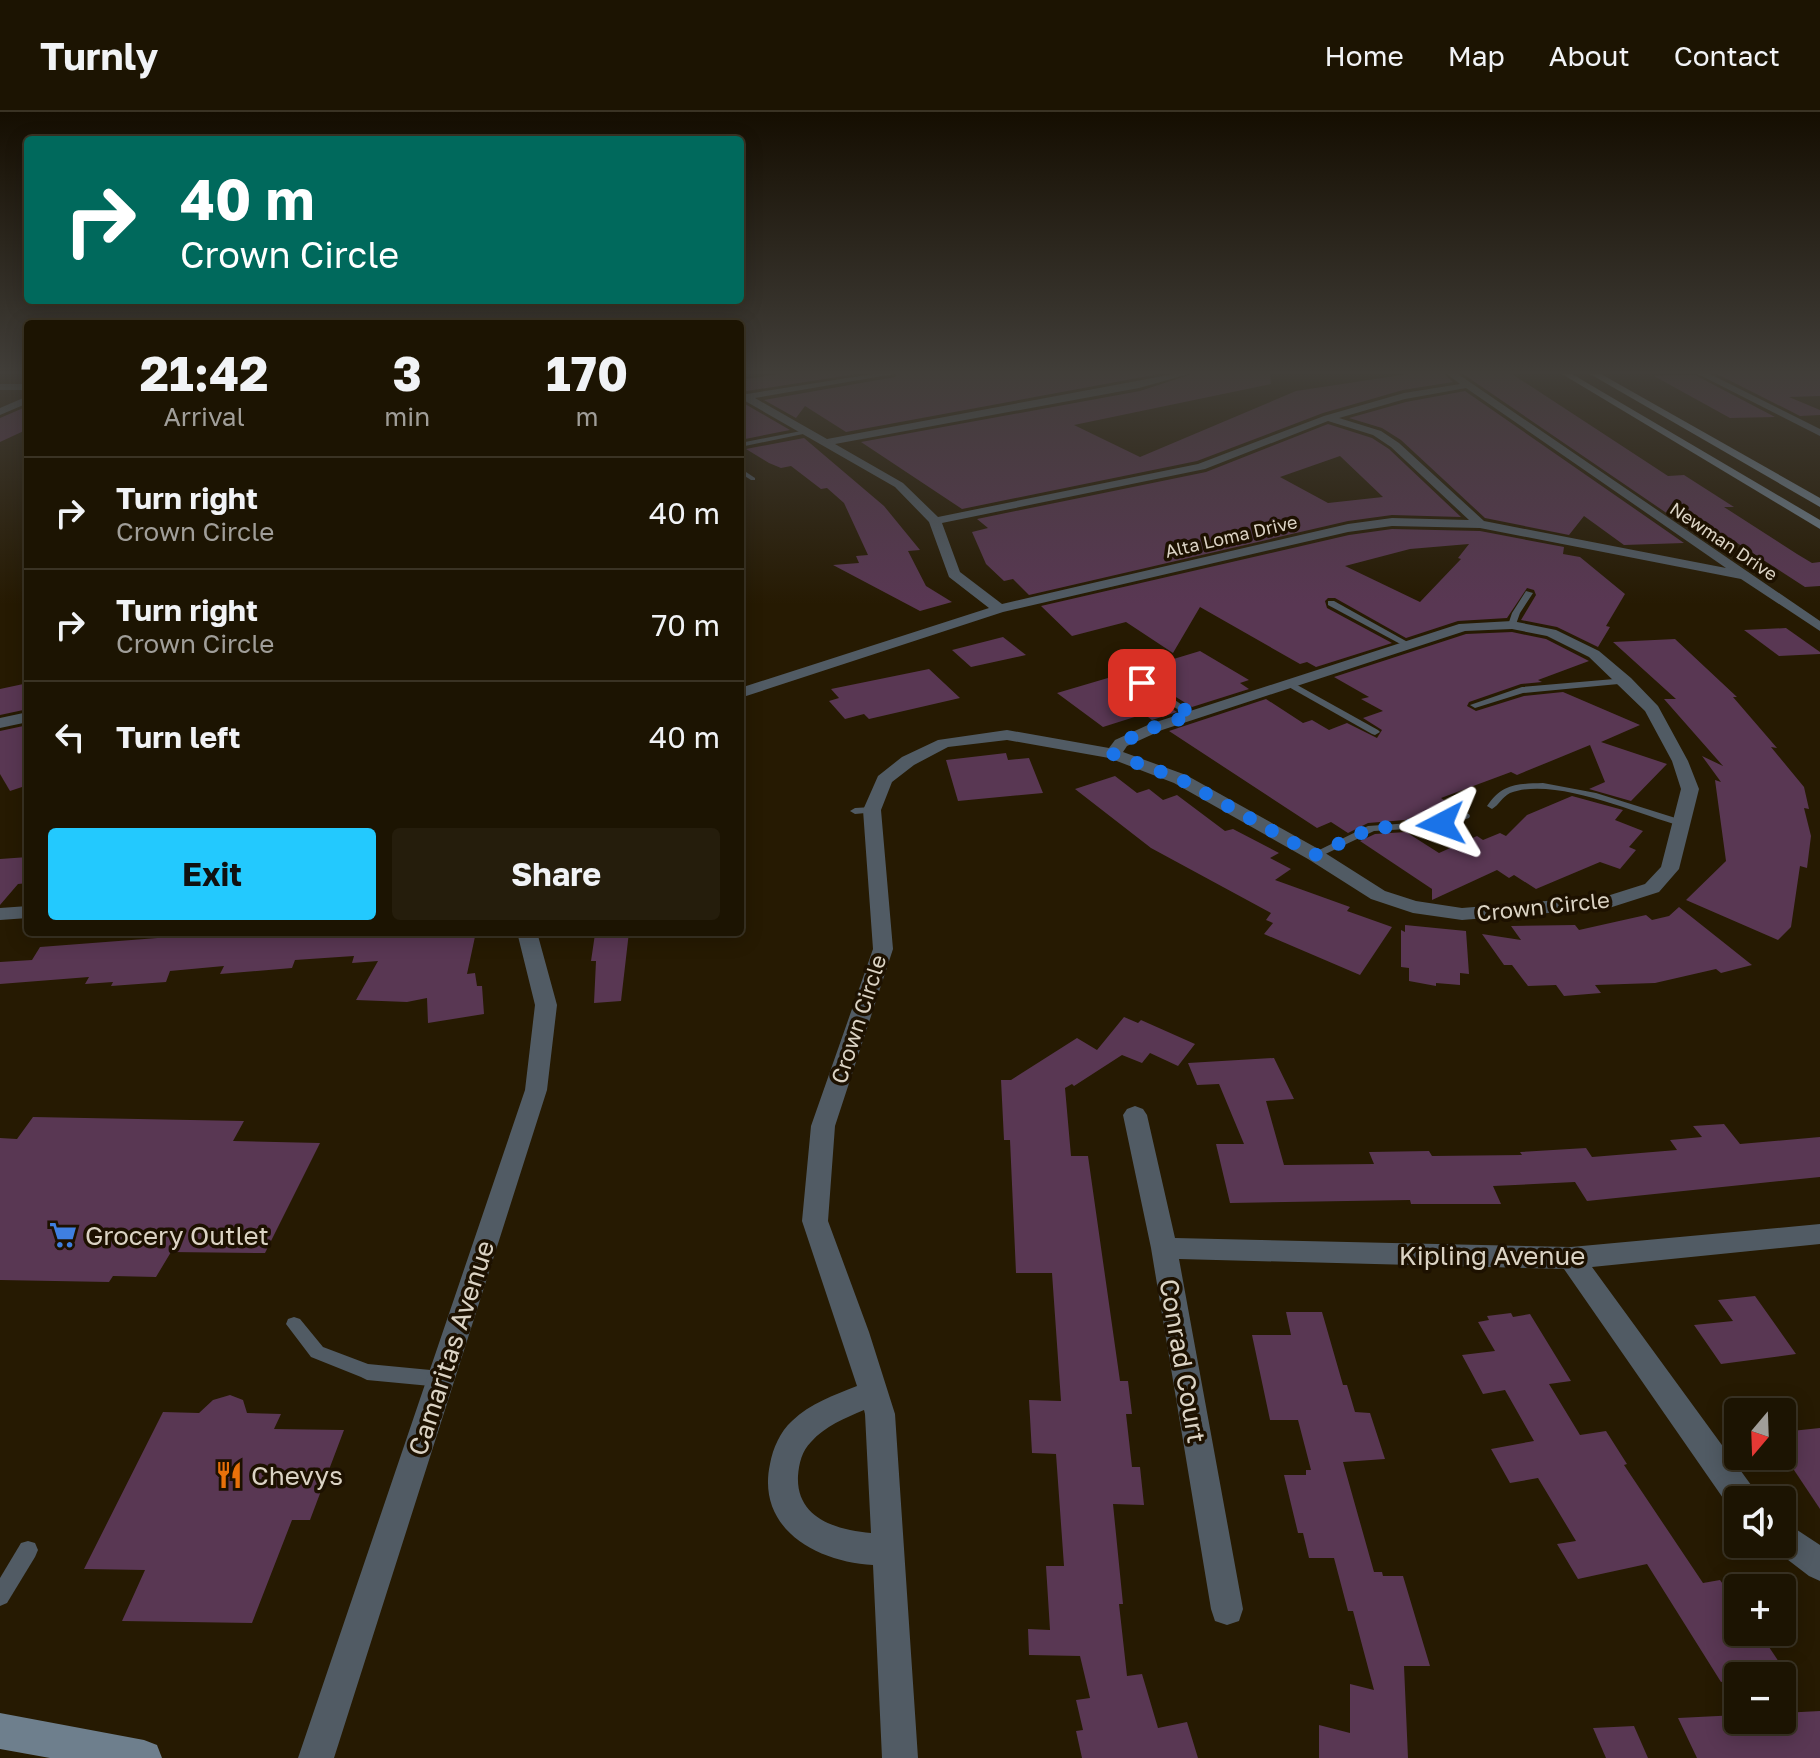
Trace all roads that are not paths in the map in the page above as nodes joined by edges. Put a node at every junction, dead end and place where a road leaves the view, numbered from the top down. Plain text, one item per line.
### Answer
1 (838, 451) edge
2 (1243, 451) edge
3 (1401, 451) edge
4 (1563, 451) edge
5 (1695, 451) edge
6 (1729, 451) edge
7 (744, 473) edge
8 (753, 479) dead end
9 (1820, 503) edge
10 (935, 521) junction
11 (1480, 524) junction
12 (1820, 525) edge
13 (1741, 575) junction
14 (1529, 593) dead end
15 (1331, 603) dead end
16 (999, 609) junction
17 (1512, 625) junction
18 (1820, 627) edge
19 (1409, 645) junction
20 (1117, 667) dead end
21 (1626, 681) junction
22 (1290, 684) junction
23 (744, 692) edge
24 (1475, 705) dead end
25 (1193, 715) junction
26 (24, 718) edge
27 (0, 723) edge
28 (1375, 732) dead end
29 (1113, 754) junction
30 (1492, 806) dead end
31 (1465, 816) dead end
32 (1681, 823) junction
33 (1315, 855) junction
34 (24, 912) edge
35 (0, 914) edge
36 (528, 936) edge
37 (1135, 1115) dead end
38 (1820, 1234) edge
39 (1164, 1248) junction
40 (1571, 1258) junction
41 (294, 1324) dead end
42 (441, 1379) junction
43 (872, 1394) junction
44 (1733, 1486) edge
45 (1796, 1547) edge
46 (887, 1549) junction
47 (28, 1550) dead end
48 (1820, 1565) edge
49 (0, 1596) edge
50 (1227, 1609) dead end
51 (0, 1731) edge
52 (144, 1758) edge
53 (316, 1758) edge
54 (900, 1758) edge

1 - 10 street
2 - 10 street
3 - 11 street
4 - 13 street, Newman Drive
5 - 12 main road
6 - 9 main road
7 - 8 lane
10 - 16 street
11 - 13 street, Alta Loma Drive
11 - 16 street, Alta Loma Drive
13 - 18 street, Newman Drive
14 - 17 lane
15 - 19 lane
16 - 23 street, Alta Loma Drive
17 - 19 street, Crown Circle
17 - 21 street, Crown Circle
19 - 22 street, Crown Circle
20 - 25 lane
21 - 24 lane
21 - 32 street, Crown Circle
22 - 25 street, Crown Circle
22 - 28 lane
25 - 29 street, Crown Circle
26 - 27 street
29 - 33 street, Crown Circle
29 - 43 street, Crown Circle
30 - 32 lane
31 - 33 lane
32 - 33 street, Crown Circle
34 - 35 street
36 - 42 street, Camaritas Avenue
37 - 39 street, Conrad Court
38 - 40 street, Kipling Avenue
39 - 40 street, Kipling Avenue
39 - 50 street, Conrad Court
40 - 44 street
41 - 42 lane
42 - 53 street, Camaritas Avenue
43 - 46 street, Crown Circle
43 - 46 street
45 - 48 street
46 - 54 street, Crown Circle
47 - 49 lane
51 - 52 main road

